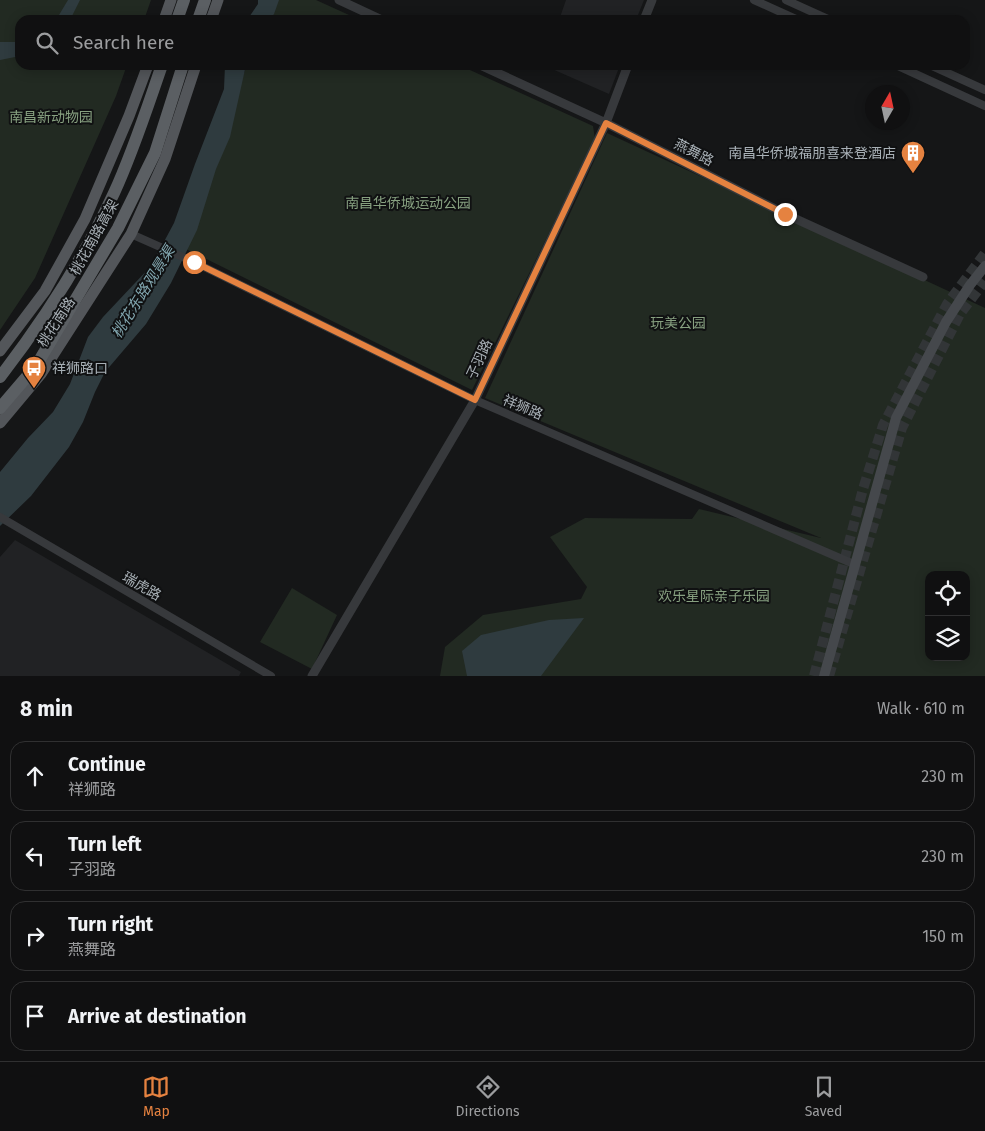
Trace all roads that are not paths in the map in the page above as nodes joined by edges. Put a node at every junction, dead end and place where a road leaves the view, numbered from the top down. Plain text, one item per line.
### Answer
1 (171, 0) edge
2 (184, 0) edge
3 (205, 0) edge
4 (218, 0) edge
5 (339, 0) edge
6 (652, 0) edge
7 (754, 0) edge
8 (786, 0) edge
9 (166, 15) edge
10 (179, 15) edge
11 (200, 15) edge
12 (213, 15) edge
13 (371, 15) edge
14 (646, 15) edge
15 (787, 15) edge
16 (819, 15) edge
17 (146, 70) edge
18 (160, 70) edge
19 (182, 70) edge
20 (194, 70) edge
21 (491, 70) edge
22 (626, 70) edge
23 (907, 70) edge
24 (941, 70) edge
25 (985, 90) edge
26 (985, 106) edge
27 (606, 123) junction
28 (131, 234) junction
29 (985, 266) edge
30 (923, 277) dead end
31 (0, 351) edge
32 (0, 377) edge
33 (475, 400) junction
34 (0, 408) edge
35 (0, 423) edge
36 (0, 517) edge
37 (856, 565) junction
38 (271, 676) edge
39 (312, 676) edge
40 (824, 676) edge

1 - 9 main road
2 - 10 highway
3 - 11 highway
4 - 12 main road
5 - 13 street
6 - 14 street
7 - 15 street
8 - 16 street
17 - 31 main road, 桃花南路
18 - 32 highway, 桃花南路高架
19 - 34 highway, 桃花南路高架
20 - 28 main road, 桃花南路
21 - 27 street, 燕舞路
22 - 27 street, 子羽路
23 - 26 street
24 - 25 street
27 - 30 street, 燕舞路
27 - 33 street, 子羽路
28 - 33 street, 祥狮路
28 - 35 main road, 桃花南路
29 - 37 main road
33 - 37 street, 祥狮路
33 - 39 street, 子羽路
36 - 38 street, 瑞虎路
37 - 40 main road

